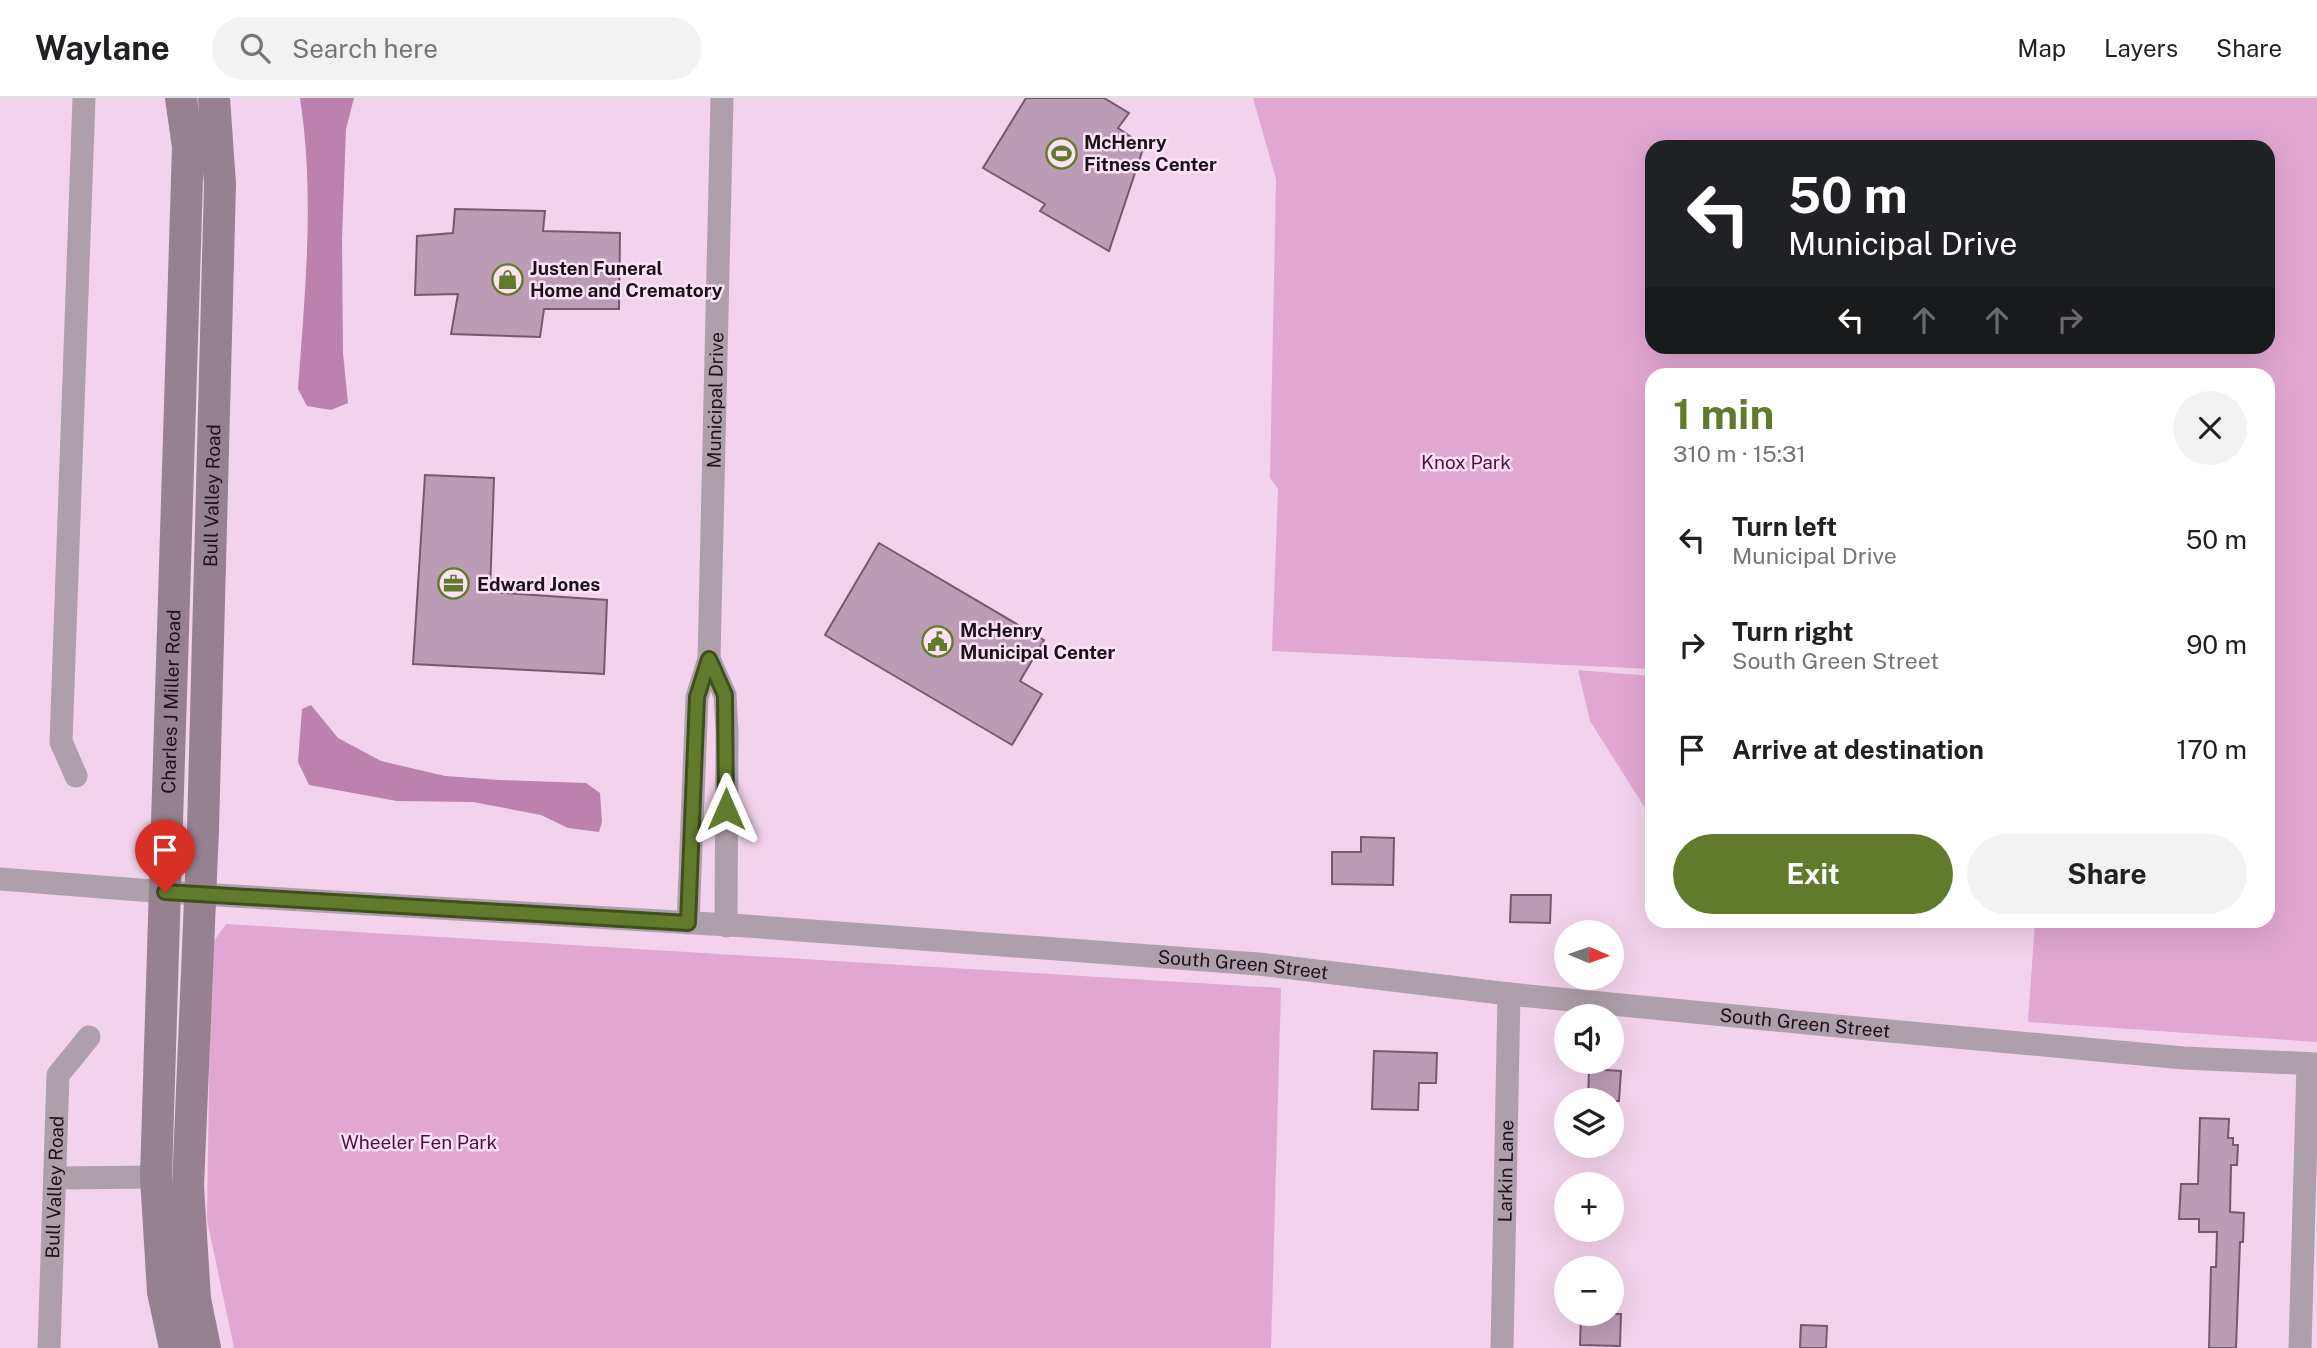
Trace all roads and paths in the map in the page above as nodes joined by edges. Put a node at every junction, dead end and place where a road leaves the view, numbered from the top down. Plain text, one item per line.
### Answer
1 (83, 98) edge
2 (181, 98) edge
3 (214, 98) edge
4 (722, 98) edge
5 (709, 659) junction
6 (76, 776) dead end
7 (0, 879) edge
8 (165, 892) junction
9 (200, 893) junction
10 (688, 923) junction
11 (726, 926) junction
12 (1509, 994) junction
13 (89, 1037) dead end
14 (2313, 1064) edge
15 (156, 1177) junction
16 (55, 1178) junction
17 (50, 1348) edge
18 (175, 1348) edge
19 (205, 1348) edge
20 (1502, 1348) edge
21 (2300, 1348) edge

1 - 6 street
2 - 8 street, Charles J Miller Road
3 - 9 street, Bull Valley Road
4 - 5 street, Municipal Drive
5 - 10 street, Municipal Drive
5 - 11 street, Municipal Drive
7 - 8 street, South Green Street
8 - 9 street, South Green Street
8 - 15 street, Charles J Miller Road
9 - 10 street, South Green Street
9 - 19 street
10 - 11 street, South Green Street
11 - 12 street, South Green Street
12 - 14 street, South Green Street
12 - 20 street, Larkin Lane
13 - 16 street, Bull Valley Road
14 - 21 street
15 - 16 street
15 - 18 street, Charles J Miller Road
16 - 17 street, Bull Valley Road

